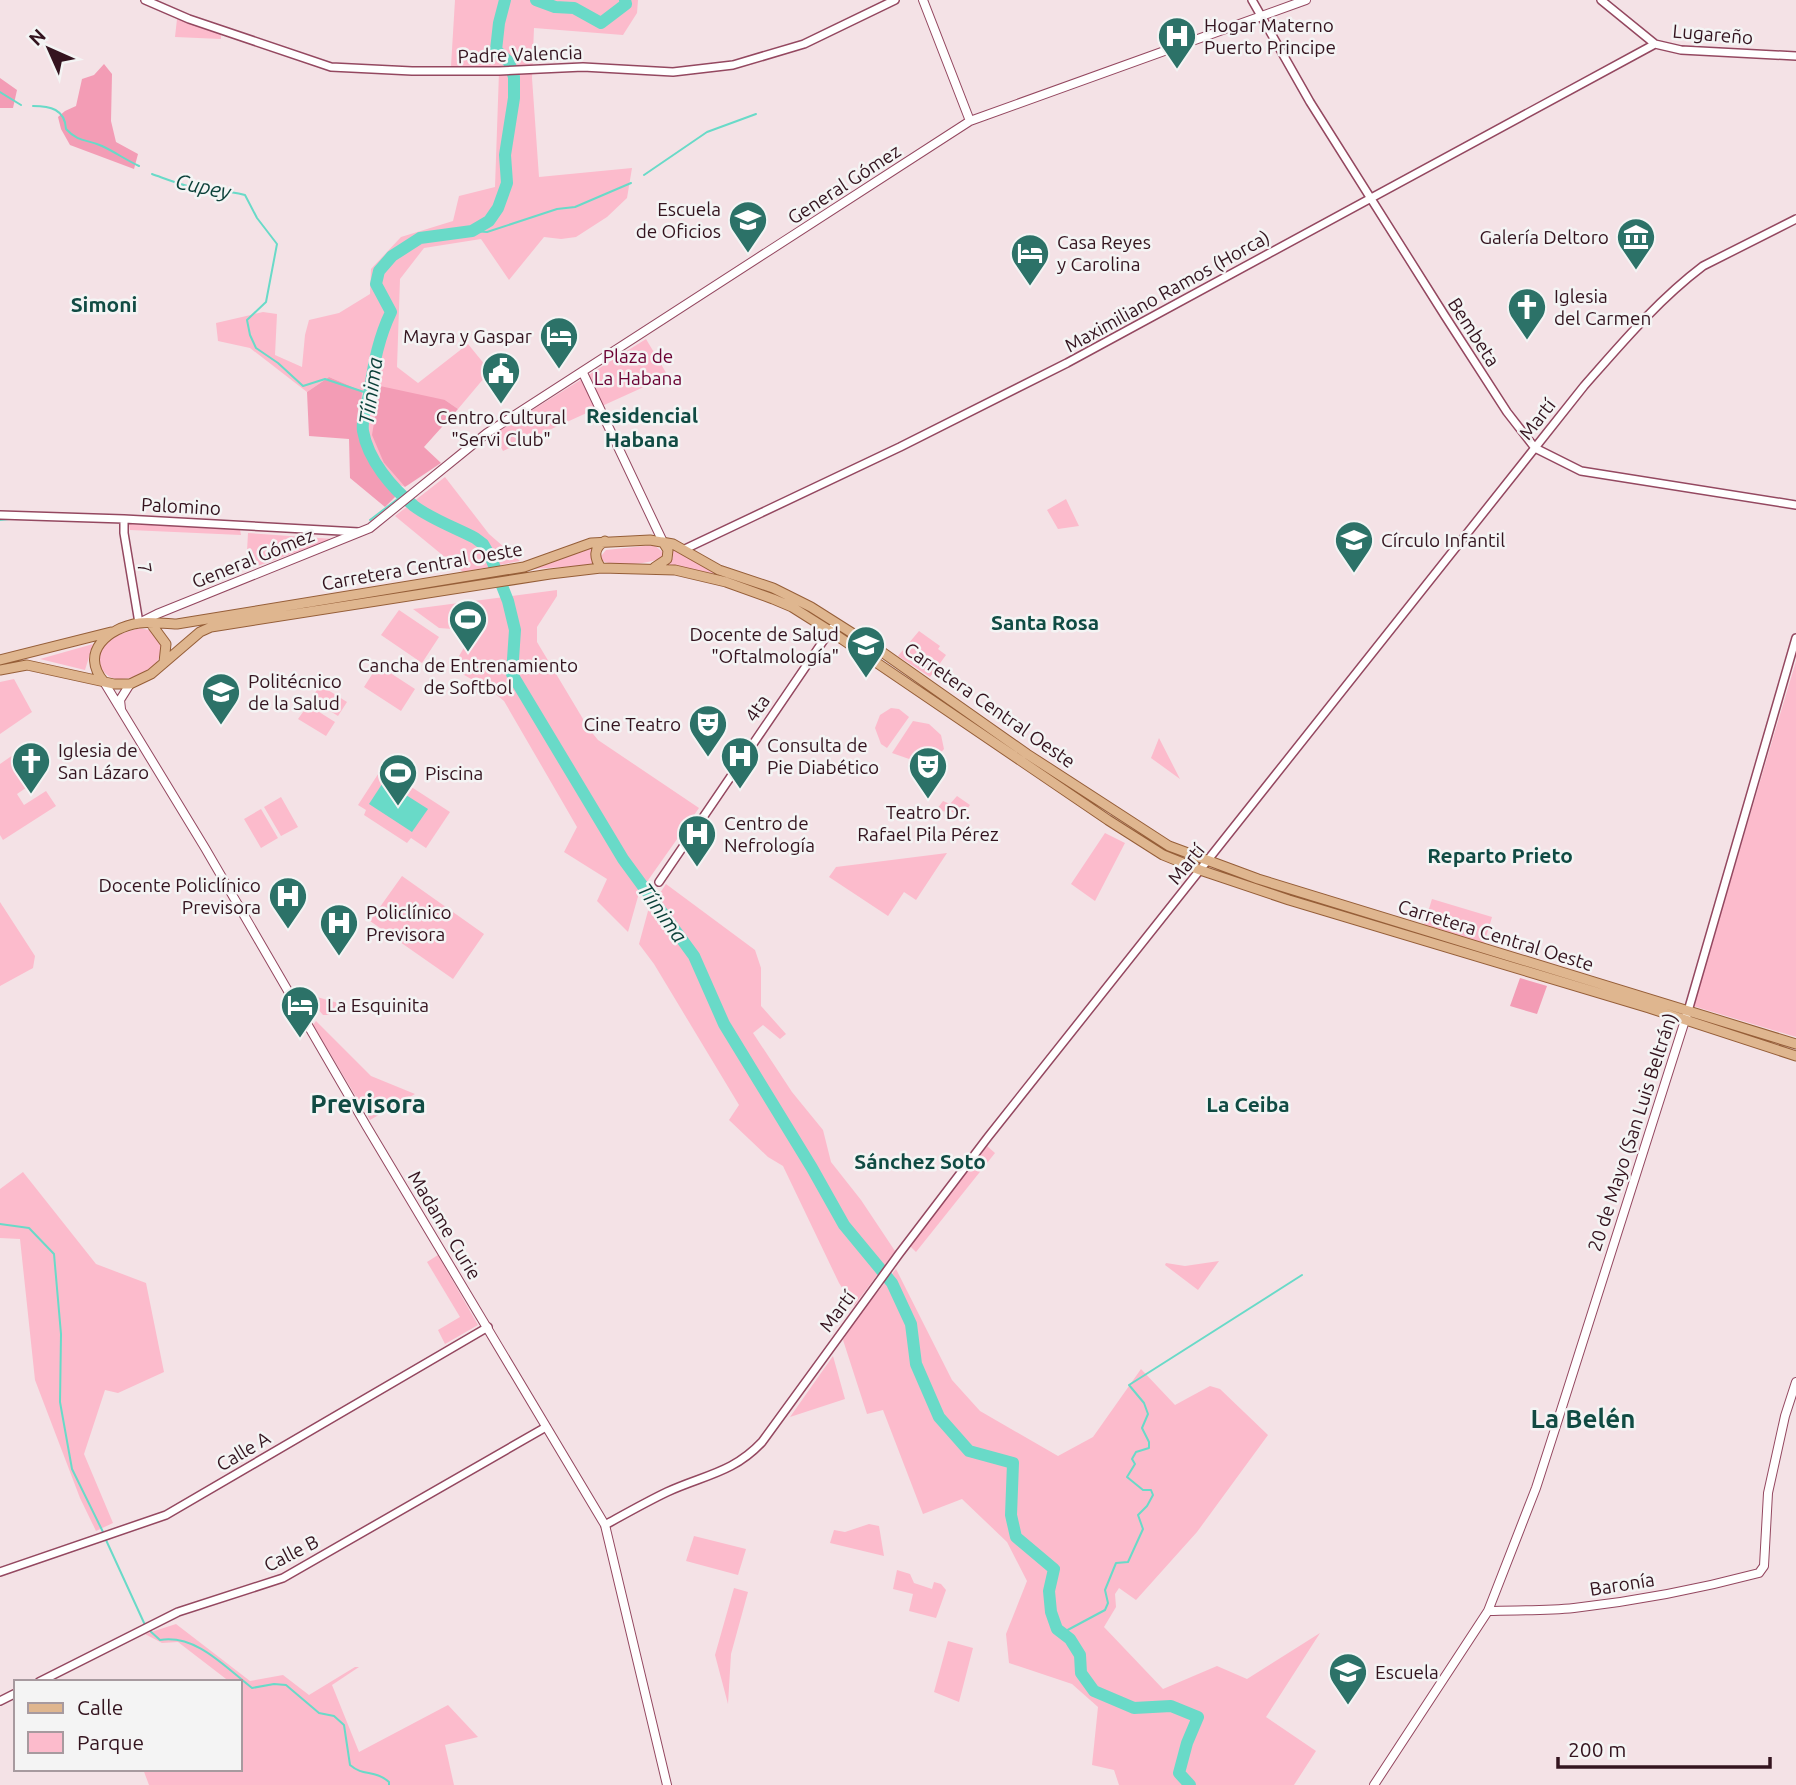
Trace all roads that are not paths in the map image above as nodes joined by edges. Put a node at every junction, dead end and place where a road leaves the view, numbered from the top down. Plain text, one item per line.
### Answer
1 (145, 0) edge
2 (895, 0) edge
3 (923, 0) edge
4 (1252, 0) edge
5 (1306, 0) edge
6 (1601, 0) edge
7 (1260, 17) junction
8 (1655, 44) junction
9 (1796, 56) edge
10 (970, 121) junction
11 (1370, 198) junction
12 (1796, 219) edge
13 (583, 373) junction
14 (1535, 448) junction
15 (1796, 505) edge
16 (0, 515) edge
17 (124, 519) junction
18 (361, 532) junction
19 (607, 541) junction
20 (663, 542) junction
21 (685, 549) junction
22 (601, 568) junction
23 (650, 569) junction
24 (525, 572) junction
25 (462, 583) junction
26 (139, 623) junction
27 (152, 625) junction
28 (833, 626) junction
29 (119, 630) junction
30 (1796, 638) edge
31 (93, 657) junction
32 (0, 660) edge
33 (163, 664) junction
34 (0, 670) edge
35 (86, 677) junction
36 (104, 682) junction
37 (130, 684) junction
38 (122, 712) junction
39 (1207, 862) junction
40 (1200, 870) junction
41 (659, 883) dead end
42 (1686, 1015) junction
43 (1796, 1044) edge
44 (1794, 1053) edge
45 (488, 1326) junction
46 (1796, 1382) edge
47 (546, 1427) junction
48 (605, 1525) junction
49 (0, 1572) edge
50 (1488, 1611) junction
51 (42, 1680) edge
52 (667, 1785) edge
53 (1374, 1785) edge

1 - 2 street, Padre Valencia
3 - 10 main road
4 - 7 street, Bembeta
5 - 7 main road, General Gómez
6 - 8 street, Lugareño
7 - 10 main road, General Gómez
7 - 11 street, Bembeta
8 - 9 street, Lugareño
8 - 11 street, Maximiliano Ramos (Horca)
10 - 13 main road, General Gómez
11 - 14 street, Bembeta
11 - 21 street, Maximiliano Ramos (Horca)
12 - 14 street, Martí
13 - 18 main road, General Gómez
13 - 20 main road
14 - 15 street, Bembeta
14 - 39 street, Martí
16 - 17 street, Palomino
17 - 18 street, Palomino
17 - 26 street, 7
18 - 26 main road, General Gómez
19 - 20 main road, Carretera Central Oeste
19 - 22 main road
19 - 24 main road, Carretera Central Oeste
20 - 21 main road, Carretera Central Oeste
20 - 23 main road
21 - 28 main road, Carretera Central Oeste
22 - 23 main road, Carretera Central Oeste
22 - 24 main road, Carretera Central Oeste
23 - 28 main road, Carretera Central Oeste
24 - 25 main road, Carretera Central Oeste
25 - 27 main road, Carretera Central Oeste
25 - 33 main road, Carretera Central Oeste
26 - 27 main road
26 - 29 main road
27 - 33 main road
28 - 39 main road, Carretera Central Oeste
28 - 40 main road, Carretera Central Oeste
28 - 41 street, 4ta
29 - 31 main road
29 - 32 main road
30 - 42 street, 20 de Mayo (San Luis Beltrán)
31 - 35 main road
31 - 36 main road
33 - 37 main road
34 - 35 main road
35 - 36 main road
36 - 37 main road
36 - 38 main road, Madame Curie
37 - 38 main road
38 - 45 main road, Madame Curie
39 - 40 street, Martí
39 - 42 main road, Carretera Central Oeste
40 - 42 main road, Carretera Central Oeste
40 - 48 street, Martí
42 - 43 main road, Carretera Central Oeste
42 - 44 main road, Carretera Central Oeste
42 - 50 main road, 20 de Mayo (San Luis Beltrán)
45 - 47 main road, Madame Curie
45 - 49 street, Calle A
46 - 50 main road, Baronía
47 - 48 main road, Madame Curie
47 - 51 street, Calle B
48 - 52 main road, Madame Curie
50 - 53 main road, 20 de Mayo (San Luis Beltrán)

